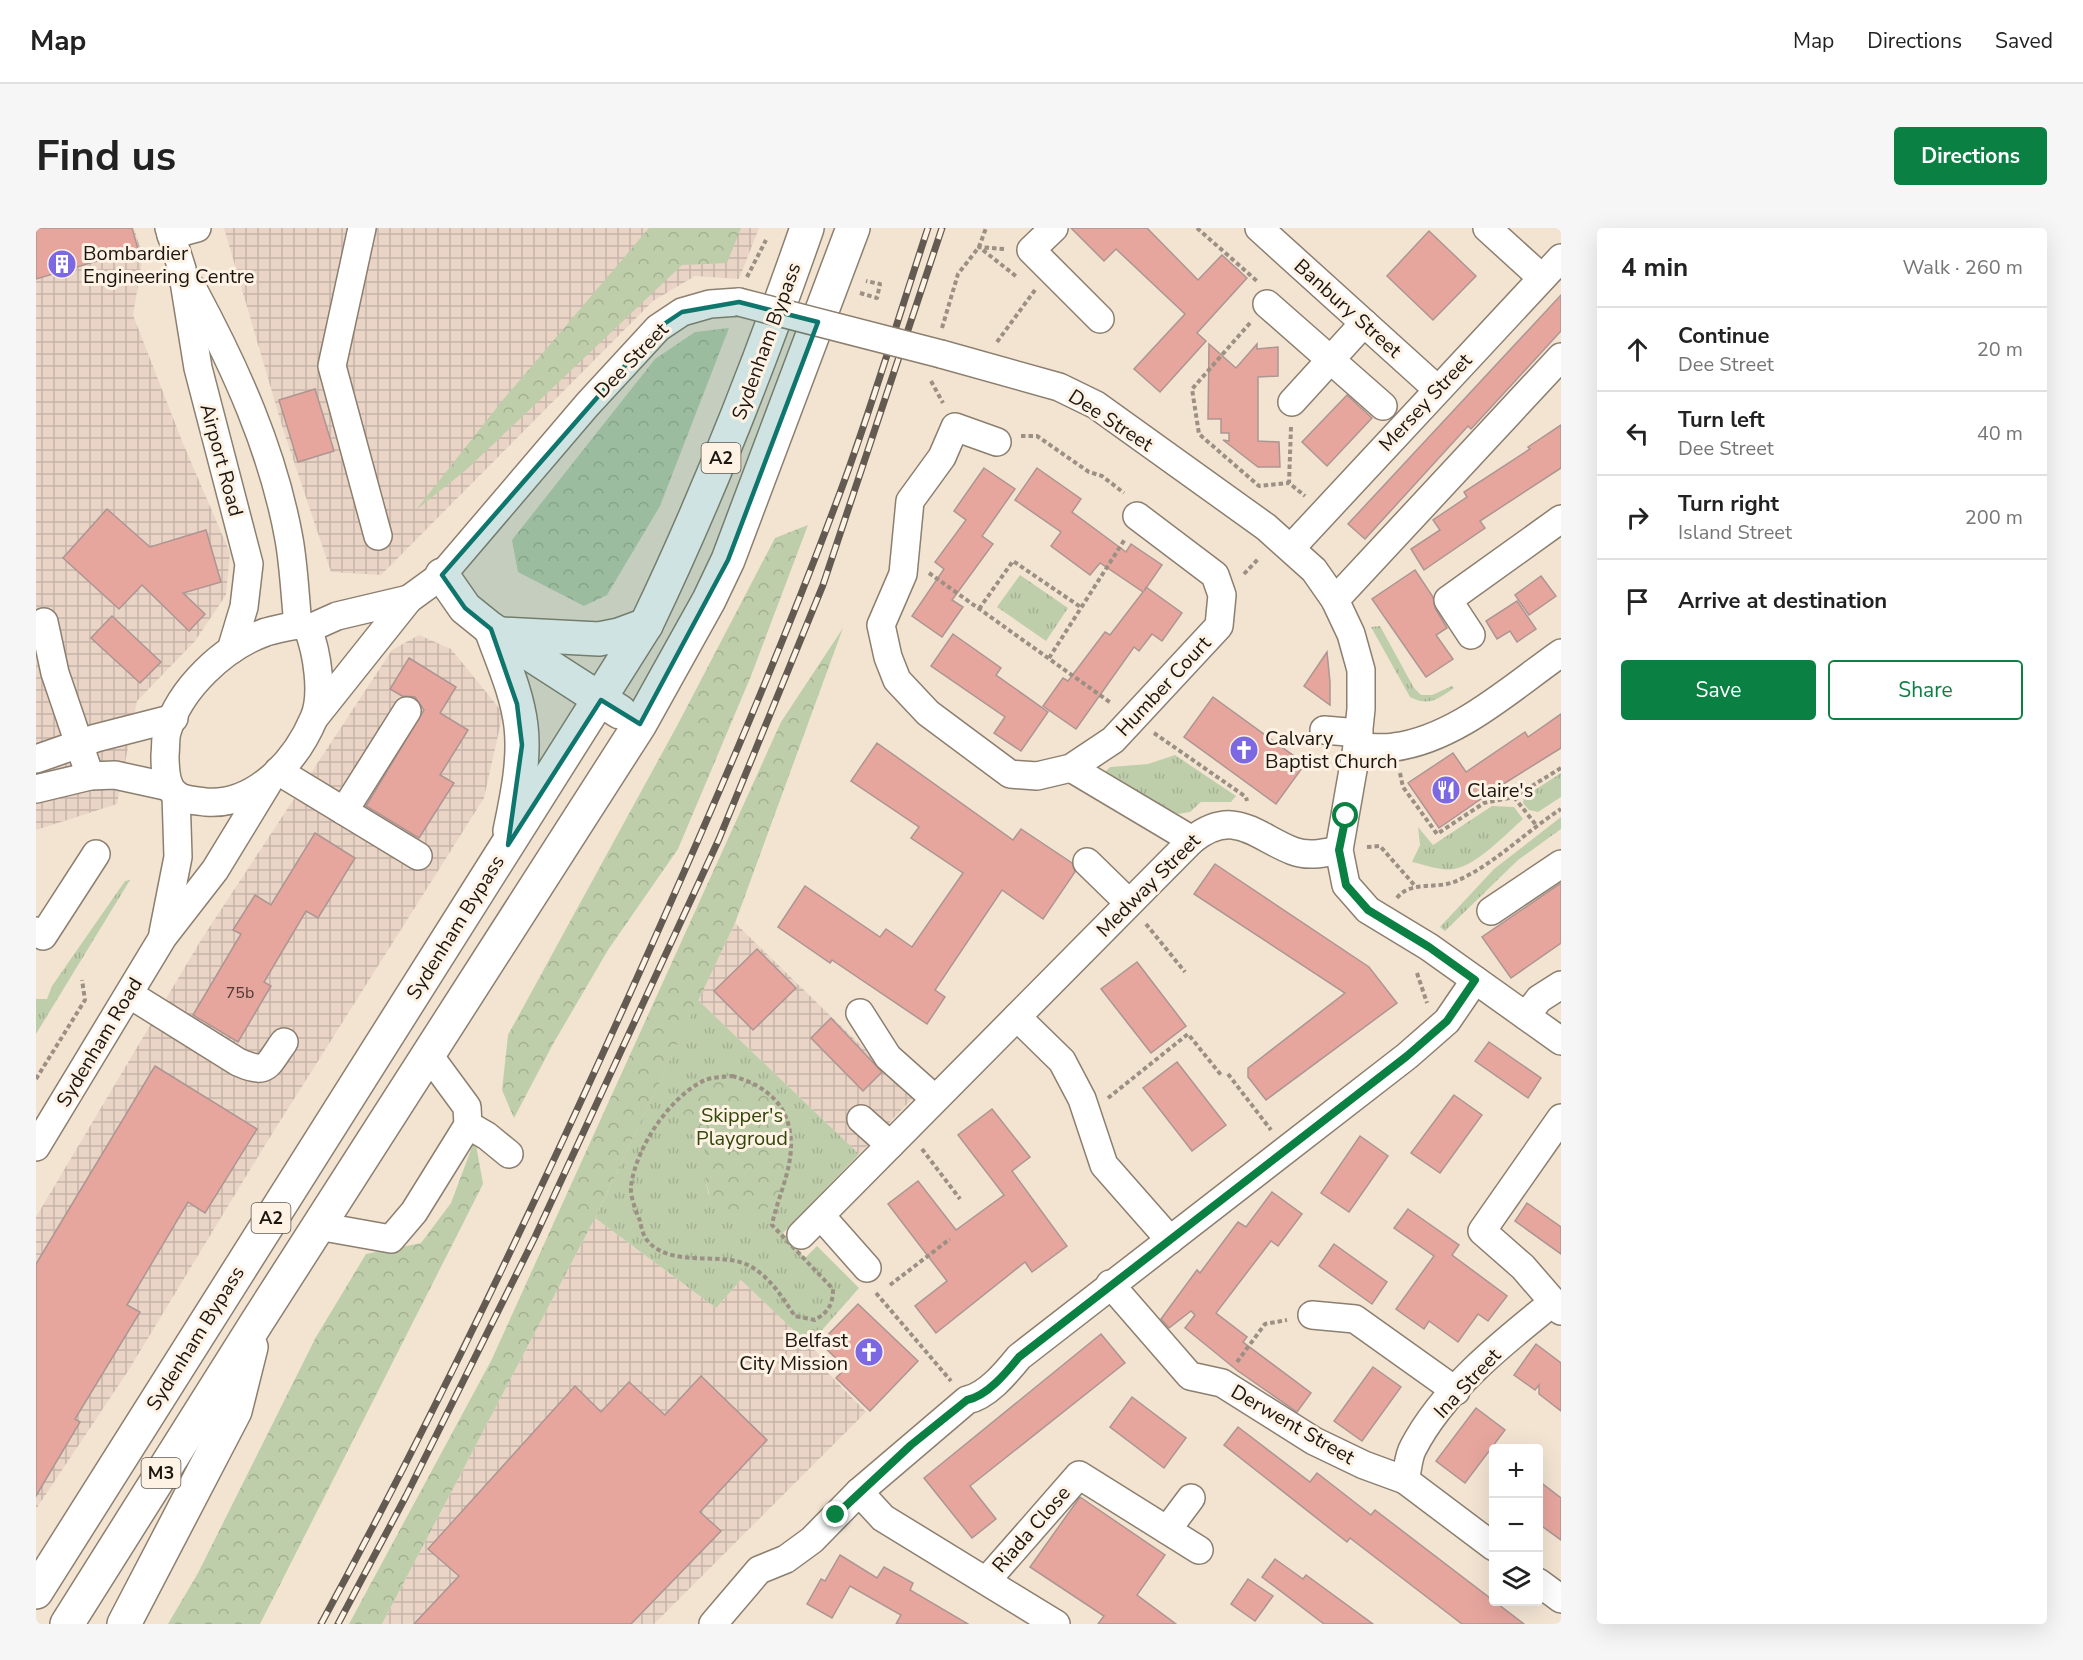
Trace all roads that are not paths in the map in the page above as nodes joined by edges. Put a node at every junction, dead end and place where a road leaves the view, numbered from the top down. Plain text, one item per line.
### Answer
1 (362, 228) edge
2 (807, 228) edge
3 (853, 228) edge
4 (1054, 228) edge
5 (1259, 228) edge
6 (1487, 228) edge
7 (179, 230) edge
8 (1561, 258) edge
9 (182, 269) junction
10 (1542, 278) junction
11 (1267, 304) road end
12 (1100, 319) dead end
13 (1364, 323) junction
14 (1561, 357) edge
15 (1330, 360) junction
16 (1437, 389) junction
17 (1292, 402) road end
18 (1383, 406) dead end
19 (997, 442) road end
20 (1137, 516) road end
21 (1561, 519) edge
22 (378, 536) dead end
23 (1291, 548) junction
24 (442, 575) junction
25 (409, 599) junction
26 (1335, 600) junction
27 (44, 622) dead end
28 (646, 625) junction
29 (303, 627) junction
30 (496, 631) junction
31 (1471, 634) dead end
32 (231, 650) junction
33 (1561, 653) edge
34 (600, 700) junction
35 (407, 711) dead end
36 (315, 717) junction
37 (174, 718) junction
38 (640, 724) junction
39 (1324, 730) dead end
40 (1358, 740) junction
41 (80, 743) junction
42 (36, 759) edge
43 (1071, 768) junction
44 (90, 776) junction
45 (273, 776) junction
46 (36, 789) edge
47 (173, 790) junction
48 (344, 811) junction
49 (1192, 840) junction
50 (508, 845) junction
51 (1339, 850) junction
52 (96, 854) dead end
53 (418, 856) dead end
54 (1087, 862) dead end
55 (1561, 864) edge
56 (1129, 903) junction
57 (1491, 911) dead end
58 (36, 931) edge
59 (162, 938) junction
60 (1475, 980) junction
61 (1561, 985) edge
62 (129, 994) junction
63 (860, 1013) dead end
64 (1526, 1016) junction
65 (1017, 1017) junction
66 (1561, 1041) edge
67 (284, 1042) dead end
68 (428, 1054) junction
69 (935, 1099) junction
70 (1561, 1118) edge
71 (861, 1119) dead end
72 (468, 1125) junction
73 (898, 1137) junction
74 (36, 1147) edge
75 (509, 1154) dead end
76 (821, 1216) junction
77 (318, 1227) junction
78 (1170, 1240) junction
79 (799, 1243) road end
80 (867, 1268) road end
81 (1110, 1284) junction
82 (1557, 1307) edge
83 (1312, 1315) road end
84 (256, 1322) junction
85 (1456, 1390) junction
86 (1405, 1480) junction
87 (859, 1492) junction
88 (1191, 1498) dead end
89 (1167, 1530) junction
90 (1489, 1543) edge
91 (1199, 1550) dead end
92 (987, 1580) junction
93 (1543, 1585) edge
94 (36, 1592) edge
95 (1561, 1599) edge
96 (67, 1624) edge
97 (124, 1624) edge
98 (713, 1624) edge
99 (1056, 1624) edge

1 - 22 street
2 - 28 highway, Sydenham Bypass / A2
3 - 38 highway, A2
4 - 12 street
5 - 13 street, Banbury Street
6 - 10 street
7 - 9 street, Airport Road
8 - 10 street, Mersey Street
9 - 29 street, Airport Road
9 - 32 street, Airport Road
10 - 16 street, Mersey Street
11 - 15 street
13 - 15 street
13 - 16 street, Banbury Street
14 - 26 street
15 - 17 street
15 - 18 street
16 - 23 street, Mersey Street
19 - 43 street, Humber Court
20 - 43 street, Humber Court
21 - 31 street
23 - 24 street, Dee Street, bridge
23 - 26 street, Dee Street
24 - 25 street, Dee Street
24 - 30 highway
25 - 29 street, Dee Street
25 - 36 street, Dee Street
26 - 40 street, Dee Street
27 - 41 street
28 - 30 highway
28 - 34 highway, Sydenham Bypass / A2
29 - 32 street
29 - 36 street
30 - 34 highway
30 - 50 highway
32 - 37 street
33 - 40 street
34 - 38 highway
34 - 50 highway, Sydenham Bypass / A2
35 - 48 street
36 - 45 street
37 - 41 street
37 - 47 street
38 - 68 highway, A2
39 - 40 street
40 - 51 street, Dee Street
41 - 42 street
41 - 44 street
43 - 49 street
44 - 46 street
44 - 47 street
45 - 47 street
45 - 48 street
45 - 59 street, Sydenham Road
47 - 59 street, Sydenham Road
48 - 53 street
49 - 51 street, Medway Street
49 - 56 street, Medway Street
50 - 94 highway, Sydenham Bypass / A2
51 - 60 street, Dee Street
52 - 58 street
54 - 56 street
55 - 57 street
56 - 65 street, Medway Street
59 - 62 street, Sydenham Road
60 - 64 street, Dee Street
60 - 78 street
61 - 64 street
62 - 67 street
62 - 74 street, Sydenham Road
63 - 69 street
64 - 66 street, Dee Street
65 - 69 street, Medway Street
65 - 78 street
68 - 72 street
68 - 77 highway, A2
69 - 73 street, Medway Street
70 - 82 street
71 - 73 street
72 - 75 street
72 - 77 street
73 - 76 street, Medway Street
76 - 79 street, Medway Street
76 - 80 street
77 - 84 highway, A2
78 - 81 street
81 - 86 street, Derwent Street
81 - 87 street
82 - 85 street, Ina Street
83 - 85 street
84 - 96 highway, M3
84 - 97 highway, A2
85 - 86 street, Ina Street
86 - 90 street, Derwent Street
87 - 92 street
87 - 98 street
88 - 89 street
89 - 91 street, Riada Close
89 - 92 street, Riada Close
92 - 99 street
93 - 95 street

